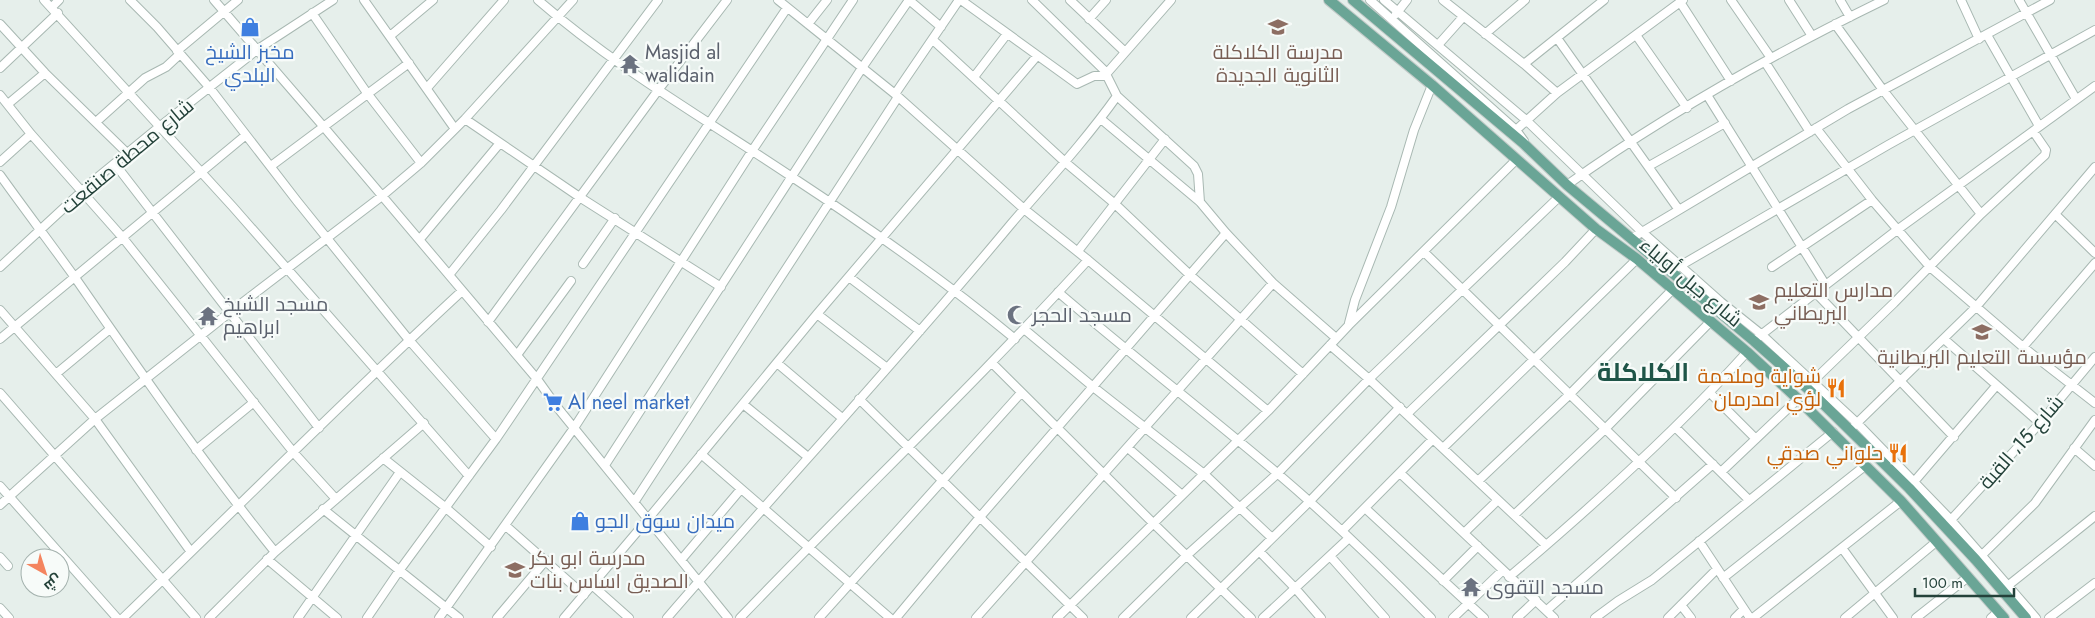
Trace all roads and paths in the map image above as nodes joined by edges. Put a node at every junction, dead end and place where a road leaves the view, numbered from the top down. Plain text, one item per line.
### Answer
1 (44, 0) edge
2 (59, 0) edge
3 (214, 0) edge
4 (238, 0) edge
5 (332, 0) edge
6 (364, 0) edge
7 (433, 0) edge
8 (504, 0) edge
9 (538, 0) edge
10 (572, 0) edge
11 (658, 0) edge
12 (727, 0) edge
13 (779, 0) edge
14 (826, 0) edge
15 (853, 0) edge
16 (960, 0) edge
17 (1070, 0) edge
18 (1106, 0) edge
19 (1160, 0) edge
20 (1329, 0) edge
21 (1353, 0) edge
22 (1370, 0) edge
23 (1384, 0) edge
24 (1407, 0) edge
25 (1444, 0) edge
26 (1525, 0) edge
27 (1604, 0) edge
28 (1731, 0) edge
29 (1789, 0) edge
30 (1840, 0) edge
31 (1884, 0) edge
32 (1961, 0) edge
33 (2019, 0) edge
34 (2050, 0) edge
35 (135, 1) edge
36 (1682, 1) edge
37 (1037, 2) edge
38 (1169, 3) edge
39 (787, 8) junction
40 (55, 10) junction
41 (224, 11) junction
42 (1398, 12) junction
43 (312, 13) junction
44 (2025, 13) junction
45 (1462, 16) junction
46 (558, 17) junction
47 (1850, 17) junction
48 (1391, 18) junction
49 (1090, 19) junction
50 (0, 24) edge
51 (808, 24) junction
52 (1835, 24) junction
53 (941, 27) junction
54 (2095, 30) edge
55 (1007, 34) junction
56 (1485, 34) junction
57 (1636, 35) junction
58 (390, 36) junction
59 (1812, 36) junction
60 (1983, 37) junction
61 (1557, 38) junction
62 (825, 39) junction
63 (933, 40) junction
64 (1438, 45) junction
65 (21, 48) junction
66 (258, 49) junction
67 (1124, 51) junction
68 (178, 52) junction
69 (1037, 56) junction
70 (2050, 56) junction
71 (614, 59) junction
72 (1768, 60) junction
73 (409, 63) junction
74 (1524, 64) junction
75 (0, 68) edge
76 (862, 68) junction
77 (45, 73) junction
78 (1107, 74) junction
79 (1583, 74) junction
80 (974, 77) junction
81 (2012, 78) junction
82 (1731, 81) junction
83 (1432, 85) junction
84 (2095, 86) edge
85 (209, 87) junction
86 (427, 88) junction
87 (659, 89) junction
88 (1883, 90) junction
89 (128, 93) junction
90 (367, 93) junction
91 (1557, 93) junction
92 (0, 95) edge
93 (1707, 95) junction
94 (896, 96) junction
95 (1117, 96) junction
96 (1000, 100) junction
97 (2076, 100) junction
98 (8, 104) junction
99 (1687, 108) junction
100 (464, 119) junction
101 (1100, 119) junction
102 (1526, 120) junction
103 (96, 122) junction
104 (710, 123) junction
105 (1725, 123) junction
106 (159, 126) junction
107 (323, 126) junction
108 (455, 129) junction
109 (2036, 129) junction
110 (1516, 130) junction
111 (1813, 130) junction
112 (1915, 132) junction
113 (31, 134) junction
114 (246, 135) junction
115 (1165, 139) junction
116 (1632, 142) junction
117 (500, 143) junction
118 (1525, 145) junction
119 (957, 148) junction
120 (752, 151) junction
121 (128, 154) junction
122 (1149, 159) junction
123 (1516, 160) junction
124 (0, 162) edge
125 (1065, 162) junction
126 (421, 163) junction
127 (115, 164) junction
128 (534, 165) junction
129 (1753, 165) junction
130 (271, 166) junction
131 (1649, 166) junction
132 (1848, 170) junction
133 (200, 172) junction
134 (2093, 172) edge
135 (0, 175) edge
136 (1582, 175) junction
137 (792, 177) junction
138 (1567, 185) junction
139 (1958, 186) junction
140 (82, 191) junction
141 (382, 196) junction
142 (1559, 197) junction
143 (581, 198) junction
144 (1872, 200) junction
145 (829, 202) junction
146 (1200, 202) junction
147 (1114, 204) junction
148 (1024, 208) junction
149 (1779, 208) junction
150 (1679, 210) junction
151 (152, 212) junction
152 (1981, 214) junction
153 (2055, 214) junction
154 (615, 218) junction
155 (1596, 228) junction
156 (1897, 230) junction
157 (39, 231) junction
158 (1641, 231) junction
159 (637, 233) junction
160 (1226, 233) junction
161 (123, 238) junction
162 (328, 238) junction
163 (1632, 238) junction
164 (420, 239) junction
165 (881, 239) junction
166 (1801, 247) junction
167 (1078, 251) junction
168 (1424, 252) junction
169 (2095, 253) edge
170 (1637, 259) junction
171 (1088, 260) junction
172 (681, 261) junction
173 (2095, 263) edge
174 (583, 264) dead end
175 (0, 266) edge
176 (1772, 267) dead end
177 (1930, 267) junction
178 (1676, 269) junction
179 (287, 270) junction
180 (449, 275) junction
181 (1190, 276) junction
182 (75, 277) junction
183 (849, 278) junction
184 (570, 281) dead end
185 (1273, 283) junction
186 (1825, 284) junction
187 (721, 287) junction
188 (956, 290) junction
189 (1462, 290) junction
190 (1673, 290) junction
191 (462, 291) junction
192 (1058, 292) junction
193 (1815, 292) junction
194 (1976, 307) junction
195 (0, 310) edge
196 (229, 313) junction
197 (817, 314) junction
198 (1155, 316) junction
199 (1239, 320) junction
200 (488, 322) junction
201 (1710, 322) junction
202 (1349, 324) junction
203 (1497, 325) junction
204 (15, 326) junction
205 (110, 329) junction
206 (1024, 329) junction
207 (920, 331) junction
208 (200, 335) junction
209 (1757, 337) junction
210 (1015, 338) junction
211 (1336, 338) junction
212 (1857, 338) junction
213 (0, 339) edge
214 (1944, 339) junction
215 (409, 340) junction
216 (1330, 345) junction
217 (2023, 347) junction
218 (1125, 350) junction
219 (1747, 352) junction
220 (517, 355) junction
221 (1206, 358) junction
222 (2095, 358) edge
223 (1534, 360) junction
224 (776, 363) junction
225 (992, 363) junction
226 (887, 368) junction
227 (377, 370) junction
228 (57, 373) junction
229 (1302, 374) junction
230 (1369, 378) junction
231 (145, 379) junction
232 (537, 379) junction
233 (1900, 382) junction
234 (1810, 385) junction
235 (2071, 385) junction
236 (1092, 386) junction
237 (1996, 386) junction
238 (1177, 390) junction
239 (0, 393) edge
240 (1022, 393) junction
241 (1710, 393) junction
242 (1570, 395) junction
243 (859, 399) junction
244 (1798, 399) junction
245 (254, 402) junction
246 (2095, 403) edge
247 (743, 404) junction
248 (1400, 408) junction
249 (1268, 411) junction
250 (1407, 414) junction
251 (842, 418) junction
252 (96, 419) junction
253 (2095, 420) edge
254 (424, 423) junction
255 (2040, 423) junction
256 (1146, 426) junction
257 (1854, 426) junction
258 (319, 428) junction
259 (574, 428) junction
260 (1676, 428) junction
261 (1058, 429) junction
262 (1605, 429) junction
263 (1833, 432) junction
264 (1954, 437) junction
265 (496, 439) junction
266 (1433, 439) junction
267 (1756, 439) junction
268 (1238, 440) junction
269 (907, 446) junction
270 (1128, 448) junction
271 (1443, 448) junction
272 (2074, 448) junction
273 (196, 450) junction
274 (294, 453) junction
275 (701, 454) junction
276 (55, 455) junction
277 (808, 457) junction
278 (383, 458) junction
279 (1640, 462) junction
280 (1713, 464) junction
281 (605, 465) junction
282 (1866, 465) junction
283 (2095, 466) edge
284 (400, 472) junction
285 (1721, 472) junction
286 (1400, 473) junction
287 (1104, 474) junction
288 (1204, 474) junction
289 (1277, 474) junction
290 (469, 476) junction
291 (942, 480) junction
292 (1478, 481) junction
293 (1912, 485) junction
294 (0, 486) edge
295 (741, 489) junction
296 (1182, 495) junction
297 (10, 496) junction
298 (335, 498) junction
299 (1676, 498) junction
300 (1498, 500) junction
301 (1748, 500) junction
302 (635, 501) junction
303 (1901, 501) junction
304 (1309, 502) junction
305 (0, 505) edge
306 (238, 506) junction
307 (1239, 506) junction
308 (763, 507) junction
309 (446, 508) junction
310 (1365, 508) junction
311 (323, 509) junction
312 (1514, 514) junction
313 (2095, 516) edge
314 (980, 517) junction
315 (648, 519) junction
316 (1152, 523) junction
317 (1948, 523) junction
318 (506, 526) junction
319 (1342, 531) junction
320 (1464, 533) junction
321 (356, 536) junction
322 (1272, 538) junction
323 (1349, 538) junction
324 (1699, 541) junction
325 (1936, 542) junction
326 (1546, 545) junction
327 (809, 546) junction
328 (1478, 546) junction
329 (491, 547) junction
330 (1842, 548) junction
331 (1259, 551) junction
332 (191, 552) junction
333 (275, 552) junction
334 (1186, 556) junction
335 (1330, 556) junction
336 (0, 557) edge
337 (1979, 557) junction
338 (267, 559) junction
339 (546, 560) junction
340 (681, 560) junction
341 (1025, 562) junction
342 (8, 566) dead end
343 (1717, 569) junction
344 (399, 571) junction
345 (1502, 571) junction
346 (1968, 576) junction
347 (1509, 577) junction
348 (1723, 578) junction
349 (162, 580) junction
350 (1443, 581) junction
351 (698, 582) junction
352 (851, 583) junction
353 (2095, 583) edge
354 (592, 585) junction
355 (2005, 587) junction
356 (1295, 588) junction
357 (1221, 590) junction
358 (1877, 594) junction
359 (584, 595) junction
360 (313, 597) junction
361 (1536, 600) junction
362 (1468, 604) junction
363 (1070, 605) junction
364 (1681, 605) junction
365 (0, 608) edge
366 (446, 608) junction
367 (1744, 609) junction
368 (1546, 610) junction
369 (1998, 616) edge
370 (1195, 617) edge
371 (9, 618) edge
372 (117, 618) edge
373 (123, 618) edge
374 (196, 618) edge
375 (209, 618) edge
376 (298, 618) edge
377 (337, 618) edge
378 (367, 618) edge
379 (439, 618) edge
380 (459, 618) edge
381 (497, 618) edge
382 (564, 618) edge
383 (629, 618) edge
384 (667, 618) edge
385 (728, 618) edge
386 (740, 618) edge
387 (819, 618) edge
388 (890, 618) edge
389 (896, 618) edge
390 (976, 618) edge
391 (1057, 618) edge
392 (1083, 618) edge
393 (1123, 618) edge
394 (1251, 618) edge
395 (1264, 618) edge
396 (1321, 618) edge
397 (1385, 618) edge
398 (1431, 618) edge
399 (1453, 618) edge
400 (1484, 618) edge
401 (1516, 618) edge
402 (1554, 618) edge
403 (1596, 618) edge
404 (1668, 618) edge
405 (1691, 618) edge
406 (1735, 618) edge
407 (1752, 618) edge
408 (1846, 618) edge
409 (1893, 618) edge
410 (1916, 618) edge
411 (2026, 618) edge
412 (2036, 618) edge
413 (2049, 618) edge

1 - 40 street
2 - 40 street
3 - 41 street
4 - 41 street
5 - 43 street, شارع محطة صنقعت
6 - 58 street
7 - 58 street
8 - 86 street
9 - 46 street
10 - 46 street
11 - 71 street
12 - 87 street
13 - 39 street
14 - 51 street
15 - 62 street
16 - 53 street
16 - 55 street
17 - 49 street
18 - 49 street
19 - 38 street
20 - 83 main road, شارع جبل أولياء
21 - 118 main road, شارع جبل أولياء
22 - 48 street
23 - 42 street
24 - 42 street
25 - 45 street
26 - 56 street
27 - 61 street
28 - 72 street
29 - 59 street
30 - 47 street
31 - 47 street
32 - 60 street
33 - 44 street
34 - 44 street
35 - 68 street
36 - 57 street
36 - 82 street
37 - 78 street
38 - 67 street
39 - 51 street
39 - 104 street
40 - 65 street
40 - 89 street
41 - 66 street
41 - 68 street
42 - 48 street
42 - 64 street
43 - 66 street, شارع محطة صنقعت
43 - 90 street
44 - 60 street
44 - 70 street
45 - 56 street
45 - 64 street
46 - 71 street
46 - 100 street
47 - 52 street
48 - 110 street
49 - 67 street
50 - 65 street
51 - 62 street
52 - 59 street
52 - 88 street
53 - 63 street
53 - 76 street
54 - 70 street
55 - 69 street
55 - 80 street
56 - 74 street
57 - 79 street
57 - 99 street
58 - 73 street
59 - 72 street
60 - 81 street
60 - 88 street
61 - 74 street
61 - 79 street
62 - 76 street
62 - 120 street
63 - 80 street
63 - 94 street
64 - 102 street
65 - 75 street
65 - 77 street
66 - 85 street, شارع محطة صنقعت
66 - 107 street
67 - 78 street
68 - 85 street
68 - 89 street
69 - 78 street
69 - 96 street
70 - 81 street
70 - 97 street
71 - 87 street
71 - 128 street
72 - 82 street
72 - 111 street
73 - 86 street
73 - 90 street
74 - 91 street
76 - 94 street
76 - 137 street
77 - 98 street
77 - 103 street
78 - 95 street
79 - 91 street
79 - 116 street
80 - 96 street
81 - 109 street
81 - 112 street
82 - 93 street
83 - 123 main road, شارع جبل أولياء
83 - 202 street
84 - 97 street
85 - 106 street, شارع محطة صنقعت
85 - 114 street
86 - 108 street
87 - 104 street
87 - 143 street
88 - 111 street
88 - 112 street
89 - 103 street
89 - 106 street
90 - 107 street
90 - 126 street
91 - 102 street
92 - 98 street
93 - 99 street
93 - 105 street
94 - 119 street
94 - 145 street
95 - 101 street
95 - 115 street
96 - 119 street
96 - 125 street
97 - 109 street
98 - 113 street
99 - 116 street
100 - 108 street
100 - 117 street
101 - 122 street
101 - 125 street
102 - 110 street
102 - 136 street
103 - 121 street
104 - 120 street
104 - 159 street
105 - 129 street
105 - 131 street
106 - 121 street, شارع محطة صنقعت
106 - 133 street
107 - 130 street
107 - 141 street
108 - 126 street
109 - 139 street
109 - 152 street
110 - 118 street
111 - 129 street
111 - 132 street
112 - 132 street
112 - 139 street
113 - 124 street
113 - 140 street
114 - 130 street
114 - 133 street
115 - 122 street
115 - 146 street
116 - 131 street
116 - 136 street
117 - 128 street
117 - 164 street
118 - 138 main road, شارع جبل أولياء
119 - 148 street
119 - 165 street
120 - 137 street
120 - 172 street
121 - 127 street, شارع محطة صنقعت
122 - 146 street
122 - 147 street
123 - 142 main road, شارع جبل أولياء
123 - 168 street
125 - 147 street
125 - 148 street
126 - 141 street
127 - 140 street, شارع محطة صنقعت
127 - 151 street
128 - 143 street
128 - 180 street
129 - 149 street
129 - 150 street
130 - 162 street
131 - 150 street
132 - 144 street
132 - 149 street
133 - 151 street
133 - 179 street
134 - 153 street
135 - 157 street
136 - 138 street
136 - 158 street
137 - 145 street
137 - 187 street
138 - 163 main road, شارع جبل أولياء
139 - 152 street
139 - 156 street
140 - 157 street, شارع محطة صنقعت
140 - 161 street
141 - 162 street
141 - 164 street
142 - 155 main road, شارع جبل أولياء
142 - 189 street
143 - 154 street
143 - 200 street
144 - 156 street
144 - 166 street
145 - 165 street
145 - 302 street
146 - 160 street
147 - 167 street
147 - 181 street
148 - 167 street
148 - 188 street
149 - 166 street
149 - 178 street
150 - 158 street
151 - 161 street
151 - 196 street
152 - 177 street
153 - 169 street
153 - 194 street
154 - 159 street
154 - 174 street
155 - 170 main road, شارع جبل أولياء
155 - 203 street
156 - 177 street
156 - 186 street
157 - 175 street, شارع محطة صنقعت
157 - 182 street
158 - 163 street
158 - 178 street
159 - 172 street
159 - 232 street
160 - 181 street
160 - 185 street
161 - 182 street
161 - 208 street
162 - 179 street
162 - 215 street
163 - 178 main road, شارع جبل أولياء
164 - 180 street
165 - 183 street
165 - 188 street
166 - 176 street
166 - 186 street
167 - 171 street
168 - 189 street
168 - 202 street
170 - 190 main road, شارع جبل أولياء
170 - 223 street
171 - 192 street
171 - 198 street
172 - 187 street
172 - 259 street
173 - 217 street
177 - 194 street
177 - 212 street
178 - 209 main road, شارع جبل أولياء
179 - 196 street
179 - 227 street
180 - 191 street
181 - 198 street
181 - 199 street
182 - 204 street
182 - 205 street
183 - 197 street
183 - 207 street
184 - 220 street
185 - 199 street
185 - 211 street
186 - 193 street
187 - 281 street
188 - 207 street
188 - 210 street
189 - 203 street
189 - 230 street
190 - 201 main road, شارع جبل أولياء
190 - 242 street
191 - 200 street
191 - 215 street
192 - 206 street
192 - 218 street
193 - 209 street
193 - 212 street
194 - 214 street
194 - 217 street
195 - 204 street
196 - 208 street
196 - 258 street
197 - 224 street
197 - 226 street
198 - 218 street
198 - 221 street
199 - 221 street
199 - 229 street
200 - 220 street
201 - 219 main road, شارع جبل أولياء
201 - 262 street
202 - 211 street
203 - 223 street
203 - 250 street
204 - 213 street
204 - 228 street
205 - 228 street
205 - 231 street
206 - 210 street
206 - 236 street
207 - 226 street
208 - 231 street
208 - 245 street
209 - 234 main road, شارع جبل أولياء
210 - 225 street
211 - 216 street
212 - 233 street
212 - 234 street
214 - 233 street
214 - 237 street
215 - 227 street
215 - 265 street
216 - 229 street
216 - 230 street
217 - 235 street
218 - 236 street
218 - 238 street
219 - 241 street
219 - 244 main road, شارع جبل أولياء
220 - 232 street
221 - 238 street
221 - 249 street
222 - 235 street, شارع 15، القبة
223 - 242 street
223 - 271 street
224 - 247 street
224 - 251 street
225 - 240 street
225 - 269 street
226 - 243 street
227 - 254 street
227 - 258 street
228 - 252 street
229 - 249 street
230 - 248 street
230 - 289 street
231 - 252 street
231 - 273 street
232 - 259 street
232 - 265 street
233 - 257 street
233 - 264 street
234 - 257 main road, شارع جبل أولياء
235 - 246 street
235 - 255 street, شارع 15، القبة
236 - 256 street
236 - 261 street
237 - 255 street
237 - 264 street
238 - 256 street
238 - 268 street
239 - 276 street
240 - 261 street
240 - 291 street
241 - 260 street
241 - 267 street
242 - 262 street
242 - 292 street
243 - 251 street
243 - 269 street
244 - 263 main road, شارع جبل أولياء
244 - 267 street
245 - 273 street
245 - 274 street
247 - 275 street
247 - 277 street
248 - 250 street
248 - 304 street
249 - 268 street
250 - 266 street
251 - 277 street
252 - 276 street
252 - 332 street
253 - 272 street
254 - 278 street
254 - 290 street
255 - 317 street, شارع 15، القبة
256 - 270 street
256 - 288 street
257 - 293 main road, شارع جبل أولياء
258 - 274 street
259 - 281 street
259 - 318 street
260 - 279 street
260 - 280 street
261 - 287 street
261 - 314 street
262 - 279 street
262 - 312 street
263 - 282 main road, شارع جبل أولياء
263 - 301 street
264 - 293 street
265 - 290 street
266 - 271 street
266 - 286 street
267 - 285 street
268 - 288 street
268 - 289 street
269 - 291 street
269 - 327 street
270 - 287 street
270 - 296 street
271 - 292 street
272 - 283 street
272 - 337 street
273 - 306 street
274 - 298 street
274 - 306 street
275 - 295 street
275 - 315 street
276 - 297 street
276 - 349 street
277 - 308 street
278 - 284 street
278 - 298 street
279 - 299 street
279 - 326 street
280 - 285 street
280 - 299 street
281 - 302 street
282 - 303 main road, شارع جبل أولياء
282 - 348 street
284 - 309 street
284 - 321 street
285 - 301 street
286 - 310 street
286 - 320 street
287 - 316 street
287 - 341 street
288 - 296 street
288 - 307 street
289 - 304 street
289 - 307 street
290 - 309 street
291 - 314 street
291 - 352 street
292 - 300 street
293 - 317 main road, شارع جبل أولياء
294 - 297 street
295 - 308 street
295 - 340 street
296 - 316 street
297 - 305 street
297 - 372 street
298 - 311 street
299 - 368 street
300 - 312 street
300 - 320 street
301 - 324 street
302 - 315 street
303 - 325 main road, شارع جبل أولياء
303 - 330 street
304 - 319 street
304 - 322 street
306 - 332 street
306 - 333 street
307 - 322 street
307 - 334 street
308 - 327 street
308 - 351 street
309 - 329 street
309 - 344 street
310 - 319 street
310 - 350 street
311 - 321 street
311 - 333 street
312 - 326 street
313 - 355 street
314 - 341 street
314 - 389 street
315 - 340 street
315 - 354 street
316 - 334 street
316 - 363 street
317 - 337 main road, شارع جبل أولياء
318 - 329 street
318 - 339 street
319 - 323 street
320 - 328 street
321 - 344 street
321 - 360 street
322 - 331 street
323 - 335 street
323 - 398 street
324 - 343 street
324 - 403 street
325 - 346 main road, شارع جبل أولياء
325 - 358 street
326 - 347 street
327 - 352 street
327 - 386 street
328 - 345 street
328 - 350 street
329 - 366 street
330 - 358 street
330 - 407 street
331 - 356 street
331 - 357 street
332 - 349 street
333 - 338 street
334 - 357 street
334 - 393 street
335 - 356 street
335 - 397 street
336 - 342 street
337 - 355 main road, شارع جبل أولياء
338 - 360 street
338 - 375 street
339 - 359 street
339 - 381 street
340 - 351 street
341 - 363 street
341 - 390 street
343 - 348 street
343 - 364 street
344 - 366 street
344 - 378 street
345 - 347 street
345 - 362 street
346 - 369 main road, شارع جبل أولياء
346 - 410 street
347 - 361 street
348 - 367 street
349 - 373 street
349 - 374 street
350 - 362 street
351 - 384 street
351 - 385 street
352 - 387 street
352 - 388 street
353 - 413 street
354 - 359 street
354 - 383 street
355 - 411 main road, شارع جبل أولياء
355 - 412 street
356 - 395 street
356 - 396 street
357 - 370 street
357 - 394 street
358 - 408 street
358 - 409 street
359 - 382 street
360 - 376 street
360 - 377 street
361 - 368 street
361 - 401 street
362 - 399 street
362 - 400 street
363 - 391 street
363 - 392 street
364 - 404 street
364 - 405 street
365 - 371 street
366 - 379 street
366 - 380 street
367 - 406 street
367 - 407 street
368 - 402 street

